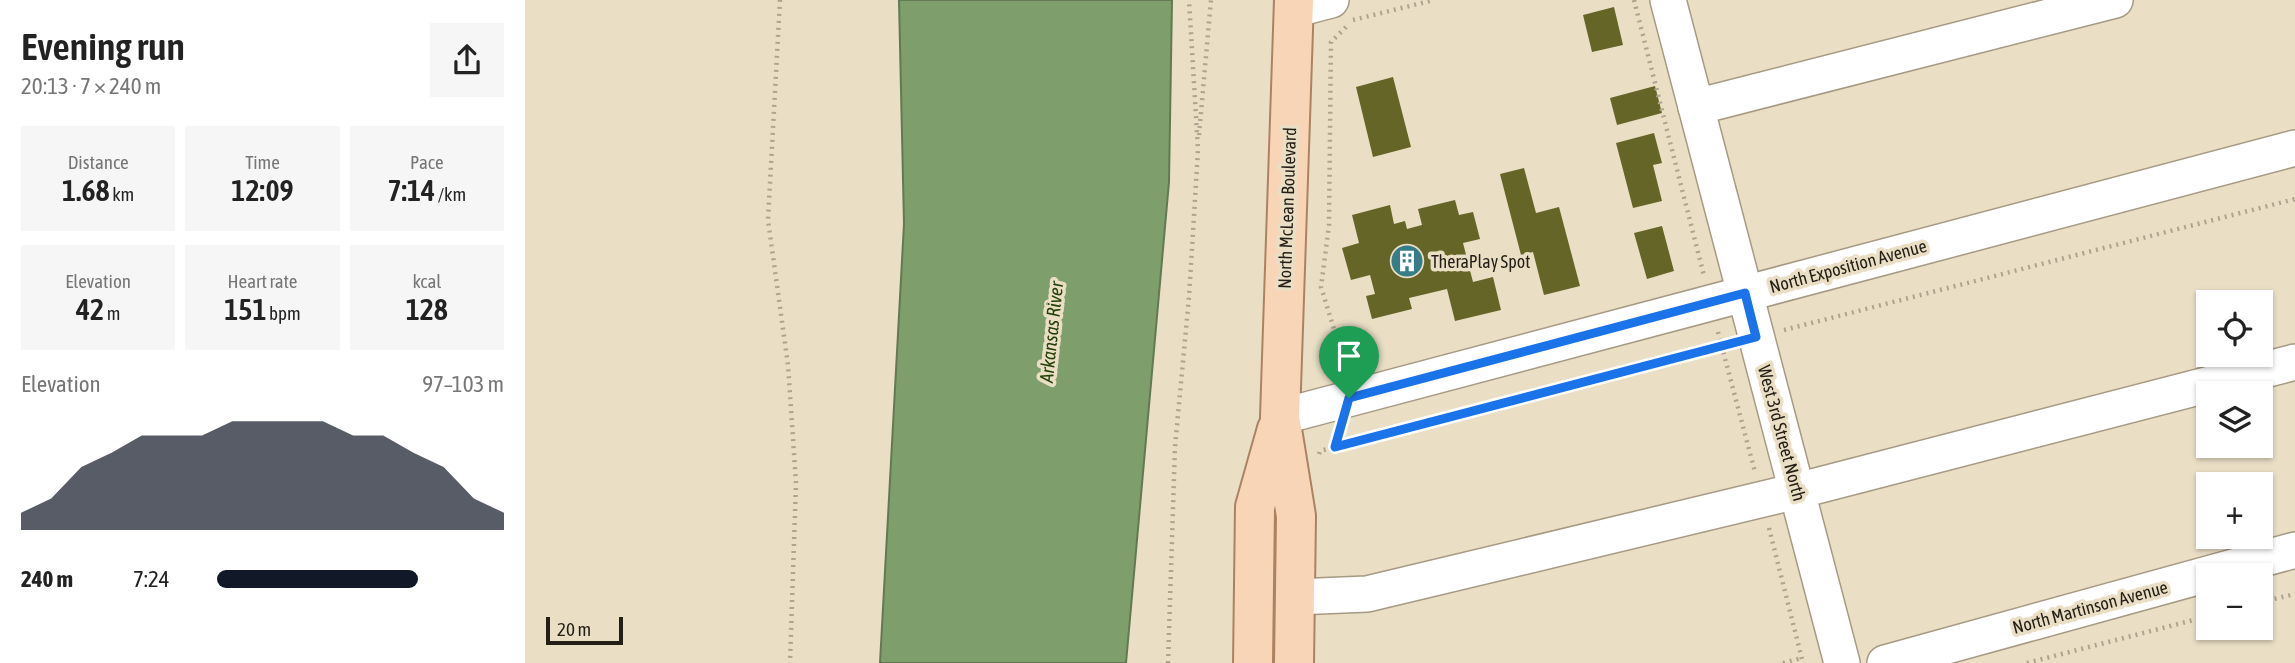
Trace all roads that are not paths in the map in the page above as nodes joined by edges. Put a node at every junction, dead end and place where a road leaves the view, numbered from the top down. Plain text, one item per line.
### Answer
1 (1668, 0) edge
2 (2115, 0) edge
3 (1294, 5) edge
4 (1345, 10) edge
5 (1696, 107) junction
6 (2295, 148) edge
7 (1745, 293) junction
8 (2295, 362) edge
9 (1280, 417) junction
10 (1797, 491) junction
11 (2295, 551) edge
12 (1295, 597) junction
13 (1253, 663) edge
14 (1294, 663) edge
15 (1842, 663) edge
16 (1885, 663) edge

1 - 5 street, West 3rd Street North
2 - 5 street
3 - 4 street
3 - 9 main road, North McLean Boulevard
5 - 7 street, West 3rd Street North
6 - 7 street, North Exposition Avenue
7 - 9 street, North Exposition Avenue
7 - 10 street, West 3rd Street North
8 - 10 street
9 - 12 main road, North McLean Boulevard
9 - 13 main road, North McLean Boulevard
10 - 12 street
10 - 15 street, West 3rd Street North
11 - 16 street, North Martinson Avenue
12 - 14 main road, North McLean Boulevard

